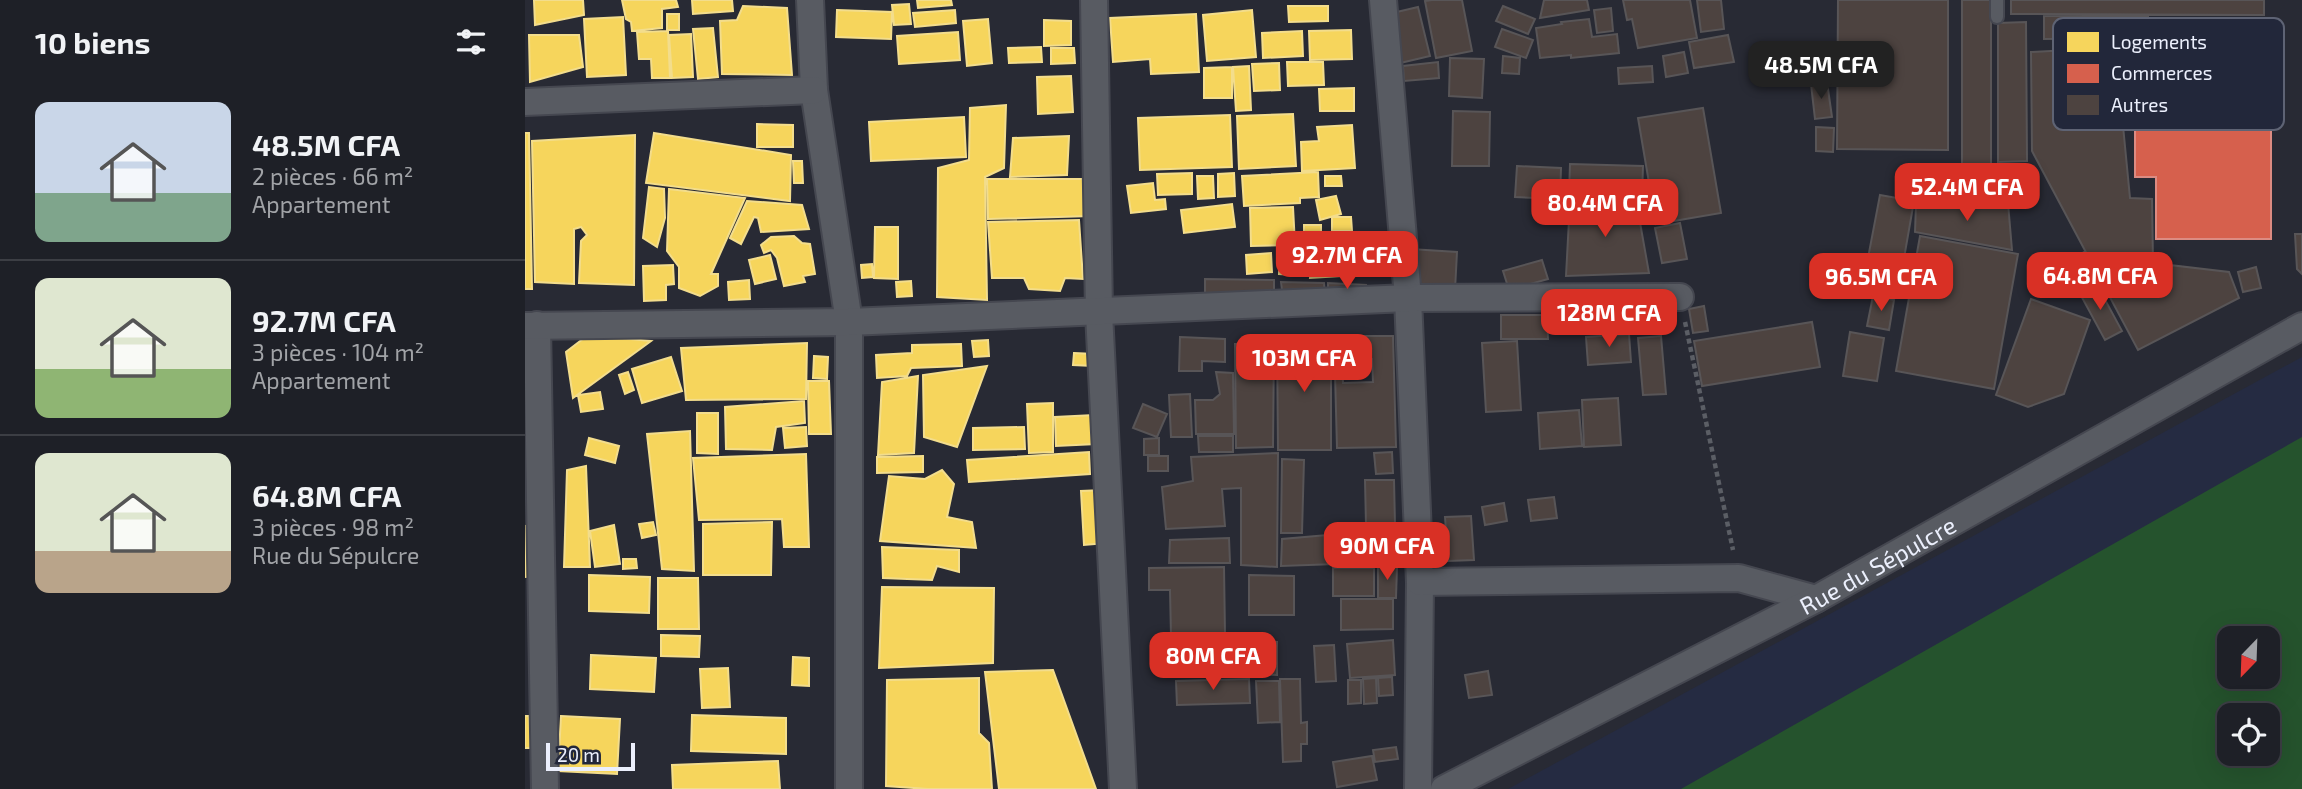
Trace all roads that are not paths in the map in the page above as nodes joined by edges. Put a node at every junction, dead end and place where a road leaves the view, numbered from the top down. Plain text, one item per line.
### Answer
1 (810, 0) edge
2 (1094, 0) edge
3 (1383, 0) edge
4 (1997, 0) edge
5 (1997, 17) dead end
6 (814, 90) junction
7 (525, 102) edge
8 (1680, 297) road end
9 (1408, 299) junction
10 (1099, 313) junction
11 (849, 322) junction
12 (531, 326) edge
13 (2302, 326) edge
14 (1420, 583) junction
15 (1816, 599) junction
16 (545, 789) edge
17 (849, 789) edge
18 (1123, 789) edge
19 (1417, 789) edge
20 (1444, 789) edge

1 - 6 street
2 - 10 street
3 - 9 street
4 - 5 lane
6 - 7 street
6 - 11 street
8 - 9 street
9 - 10 street
9 - 14 street
10 - 11 street
10 - 18 street
11 - 12 street
11 - 17 street
12 - 16 street
13 - 15 street, Rue du Sépulcre
14 - 15 street
14 - 19 street
15 - 20 street, Rue du Sépulcre

